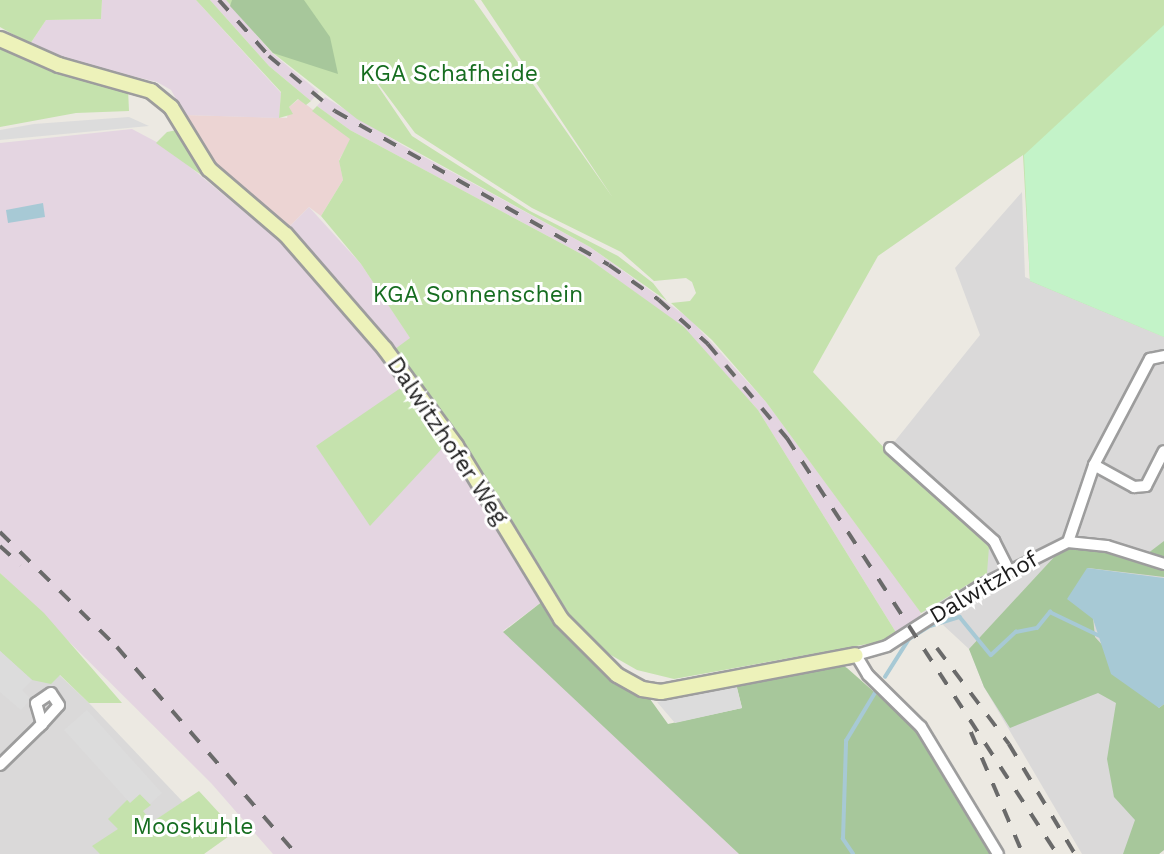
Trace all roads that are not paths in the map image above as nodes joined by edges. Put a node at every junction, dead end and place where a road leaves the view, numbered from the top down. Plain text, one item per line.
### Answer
1 (0, 39) edge
2 (1164, 356) edge
3 (890, 448) dead end
4 (1164, 451) edge
5 (1094, 465) junction
6 (1069, 542) junction
7 (1164, 564) edge
8 (1009, 570) junction
9 (902, 637) joint
10 (856, 655) junction
11 (42, 724) dead end
12 (0, 765) edge
13 (998, 854) edge

1 - 10 street, Dalwitzhofer Weg
2 - 5 street
3 - 8 street
4 - 5 street
5 - 6 street
6 - 7 street
6 - 8 street, Dalwitzhof
8 - 9 street, Dalwitzhof
9 - 10 street, Dalwitzhofer Weg
10 - 13 street
11 - 12 street

